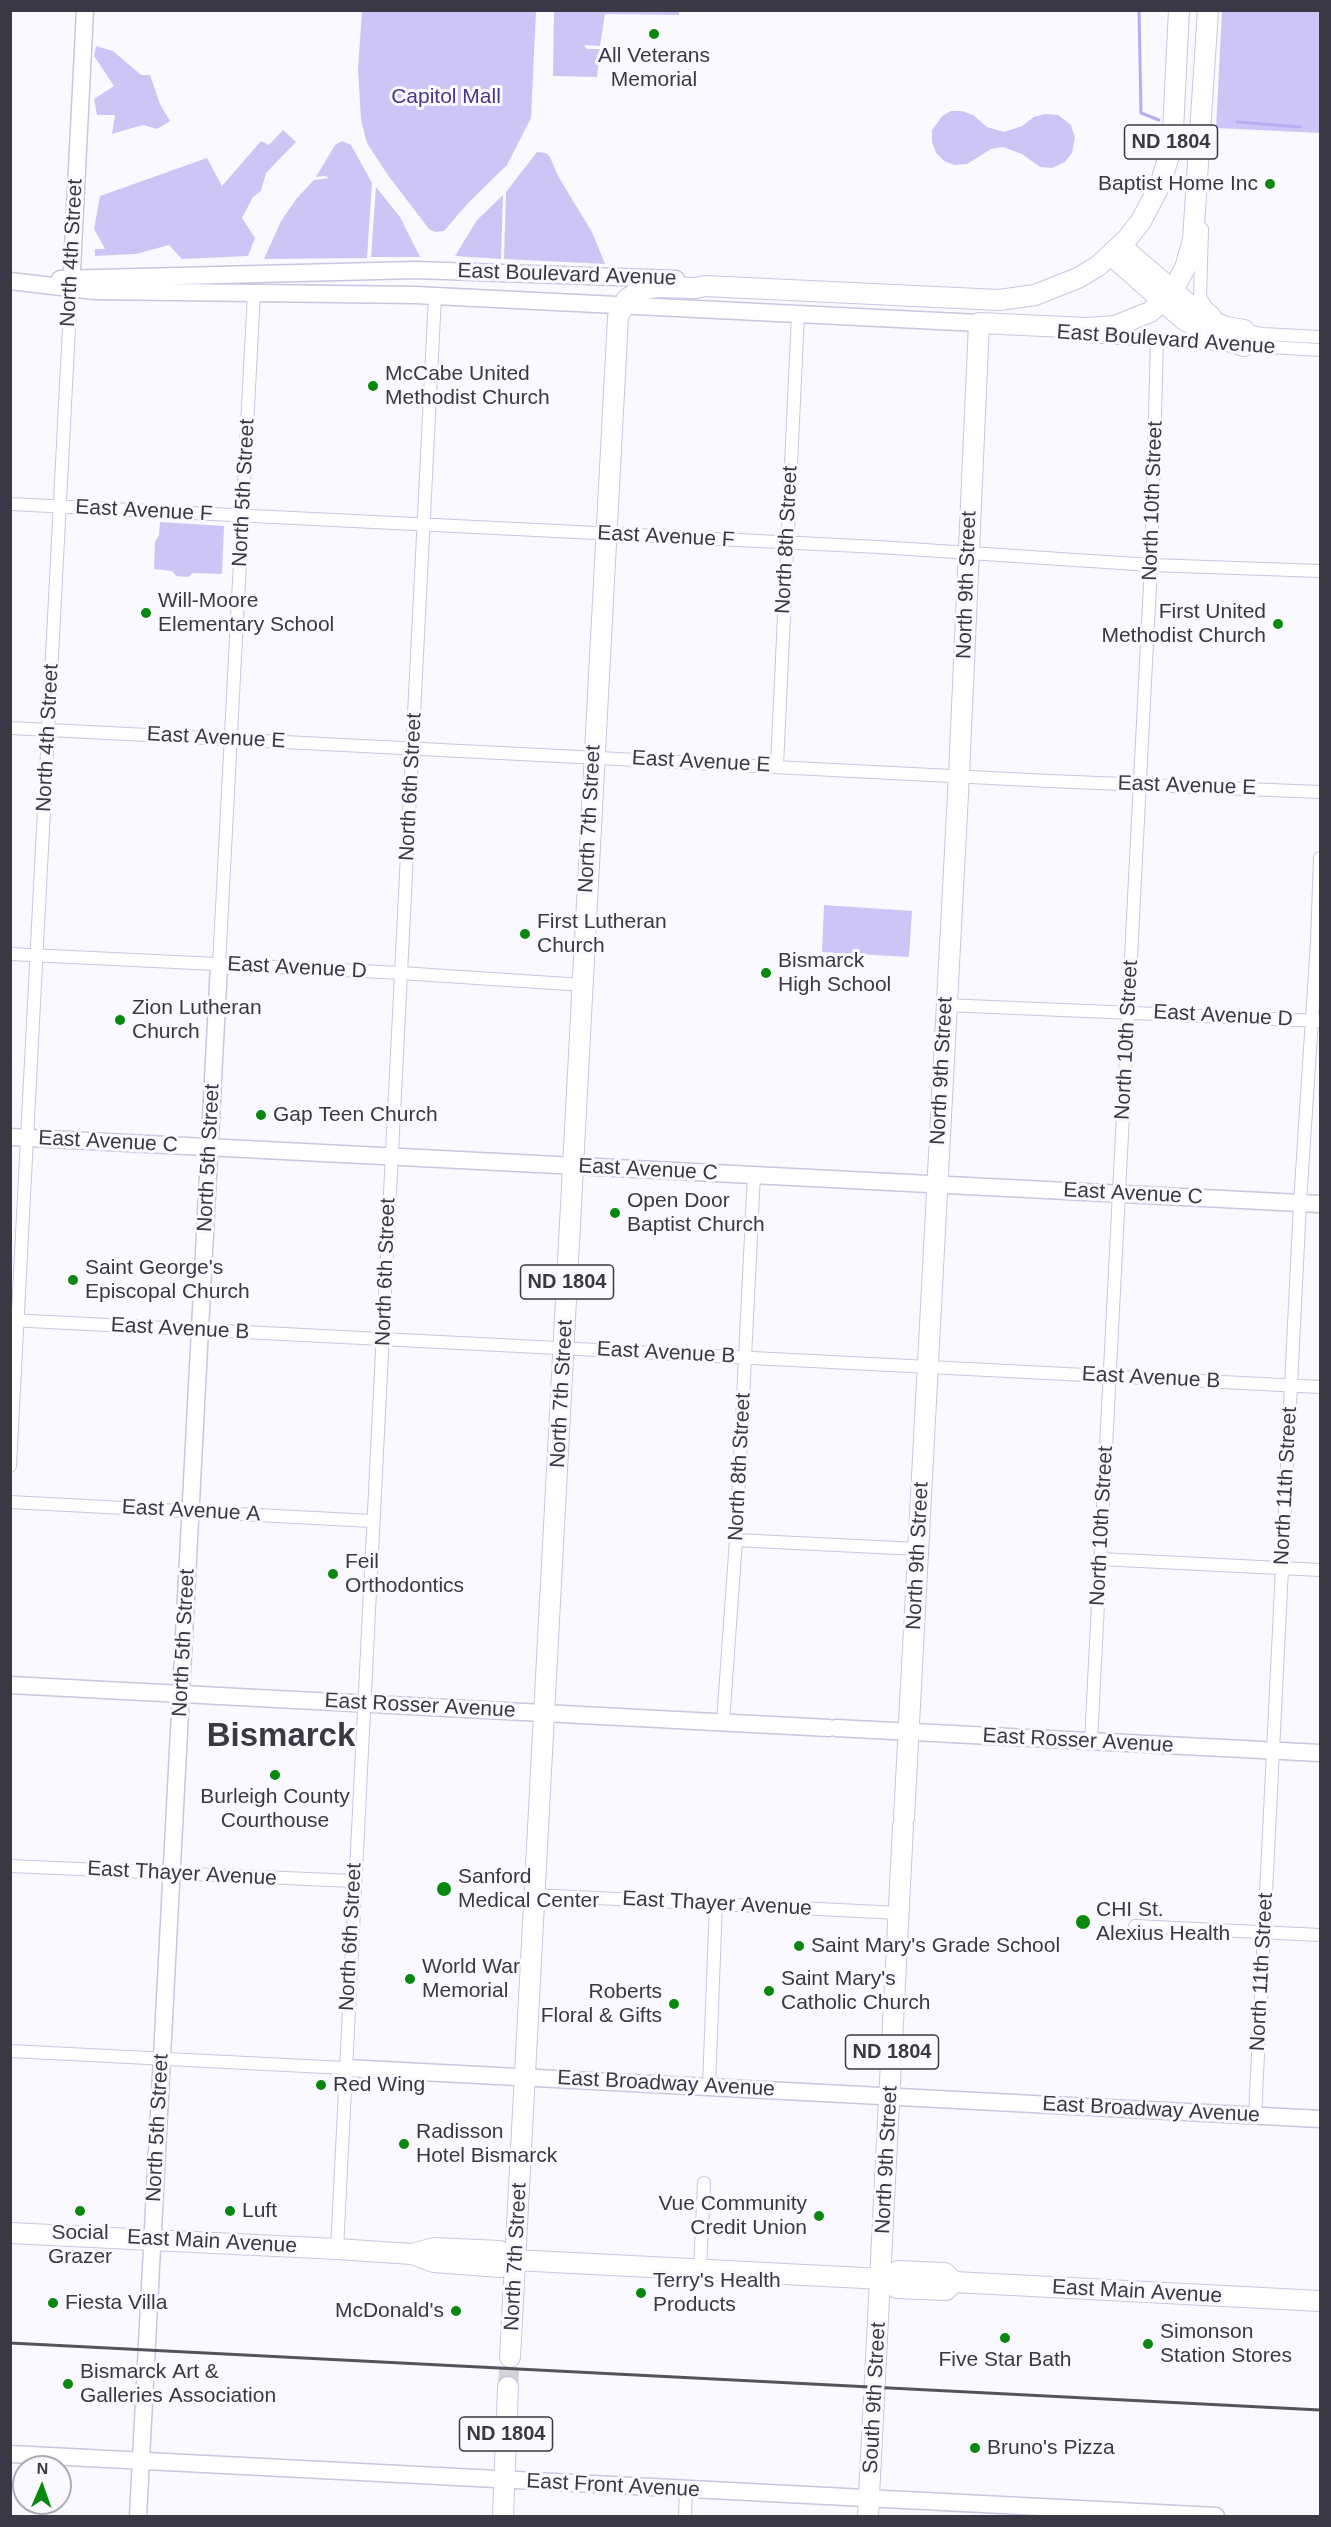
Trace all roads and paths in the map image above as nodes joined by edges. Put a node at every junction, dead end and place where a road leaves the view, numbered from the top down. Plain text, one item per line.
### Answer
1 (85, 10) edge
2 (1179, 10) edge
3 (1208, 10) edge
4 (1202, 126) junction
5 (1116, 251) junction
6 (10, 280) edge
7 (71, 284) junction
8 (705, 286) junction
9 (254, 292) junction
10 (435, 296) junction
11 (926, 297) junction
12 (1167, 297) junction
13 (623, 304) junction
14 (798, 314) junction
15 (979, 323) junction
16 (1012, 324) junction
17 (1320, 337) edge
18 (1244, 338) junction
19 (1157, 340) junction
20 (1320, 350) edge
21 (10, 504) edge
22 (58, 506) junction
23 (242, 516) junction
24 (424, 525) junction
25 (606, 534) junction
26 (786, 543) junction
27 (969, 553) junction
28 (1151, 565) junction
29 (1320, 571) edge
30 (10, 728) edge
31 (48, 730) junction
32 (231, 739) junction
33 (412, 748) junction
34 (593, 756) junction
35 (777, 766) junction
36 (959, 775) junction
37 (1139, 784) junction
38 (1320, 792) edge
39 (1320, 858) edge
40 (10, 954) edge
41 (37, 956) junction
42 (219, 965) junction
43 (401, 974) junction
44 (583, 986) junction
45 (945, 1005) junction
46 (1129, 1012) junction
47 (1316, 1021) edge
48 (19, 1137) edge
49 (210, 1147) junction
50 (391, 1156) junction
51 (573, 1166) junction
52 (754, 1175) junction
53 (937, 1184) junction
54 (1119, 1194) junction
55 (1300, 1203) junction
56 (1320, 1204) edge
57 (14, 1320) edge
58 (200, 1330) junction
59 (384, 1339) junction
60 (564, 1348) junction
61 (745, 1357) junction
62 (927, 1367) junction
63 (1110, 1376) junction
64 (1292, 1386) junction
65 (1320, 1387) edge
66 (10, 1466) edge
67 (10, 1502) edge
68 (190, 1511) junction
69 (372, 1521) junction
70 (736, 1540) junction
71 (918, 1549) junction
72 (1100, 1559) junction
73 (1282, 1568) junction
74 (1320, 1570) edge
75 (10, 1685) edge
76 (181, 1694) junction
77 (363, 1703) junction
78 (545, 1713) junction
79 (723, 1722) junction
80 (909, 1732) junction
81 (1091, 1741) junction
82 (1272, 1750) junction
83 (1320, 1753) edge
84 (10, 1866) edge
85 (171, 1874) junction
86 (354, 1881) junction
87 (535, 1895) junction
88 (716, 1903) junction
89 (899, 1913) junction
90 (1135, 1926) dead end
91 (1263, 1933) junction
92 (1320, 1935) edge
93 (10, 2051) edge
94 (162, 2059) junction
95 (345, 2068) junction
96 (526, 2077) junction
97 (709, 2086) junction
98 (890, 2097) junction
99 (1255, 2116) junction
100 (1320, 2119) edge
101 (704, 2183) dead end
102 (10, 2233) edge
103 (152, 2239) junction
104 (337, 2249) junction
105 (515, 2260) junction
106 (700, 2269) junction
107 (882, 2279) junction
108 (1320, 2301) edge
109 (510, 2357) tunnel mouth
110 (508, 2387) tunnel mouth
111 (10, 2454) edge
112 (141, 2461) junction
113 (505, 2480) junction
114 (686, 2490) junction
115 (868, 2508) edge
116 (1050, 2512) edge
117 (138, 2517) edge
118 (503, 2517) edge
119 (685, 2517) edge
120 (1216, 2517) edge

1 - 7 street, North 4th Street
2 - 5 main road, ND 1804
3 - 4 main road, ND 1804
4 - 12 main road, ND 1804
4 - 18 street, East Boulevard Avenue
5 - 11 main road, East Boulevard Avenue / ND 1804
5 - 12 main road
6 - 7 street, East Boulevard Avenue
7 - 8 street, East Boulevard Avenue
7 - 9 street, East Boulevard Avenue
7 - 22 street, North 4th Street
8 - 11 main road, East Boulevard Avenue / ND 1804
8 - 13 main road, ND 1804
9 - 10 street, East Boulevard Avenue
9 - 23 street, North 5th Street
10 - 13 street, East Boulevard Avenue
10 - 24 street, North 6th Street
11 - 15 main road
12 - 16 main road, East Boulevard Avenue / ND 1804
12 - 18 main road
13 - 14 street, East Boulevard Avenue / ND 1804
13 - 25 main road, North 7th Street / ND 1804
14 - 15 street, East Boulevard Avenue / ND 1804
14 - 26 street, North 8th Street
15 - 16 main road, East Boulevard Avenue / ND 1804
15 - 27 main road, North 9th Street / ND 1804
16 - 19 street, East Boulevard Avenue
17 - 18 street, East Boulevard Avenue
18 - 19 street, East Boulevard Avenue
18 - 20 street, East Boulevard Avenue
19 - 28 street, North 10th Street
21 - 22 street, East Avenue F
22 - 23 street, East Avenue F
22 - 31 street, North 4th Street
23 - 24 street, East Avenue F
23 - 32 street, North 5th Street
24 - 25 street, East Avenue F
24 - 33 street, North 6th Street
25 - 26 street, East Avenue F
25 - 34 main road, North 7th Street / ND 1804
26 - 27 street, East Avenue F
26 - 35 street, North 8th Street
27 - 28 street, East Avenue F
27 - 36 main road, North 9th Street / ND 1804
28 - 29 street, East Avenue F
28 - 37 street, North 10th Street
30 - 31 street, East Avenue E
31 - 32 street, East Avenue E
31 - 41 street, North 4th Street
32 - 33 street, East Avenue E
32 - 42 street, North 5th Street
33 - 34 street, East Avenue E
33 - 43 street, North 6th Street
34 - 35 street, East Avenue E
34 - 44 main road, North 7th Street / ND 1804
35 - 36 street, East Avenue E
36 - 37 street, East Avenue E
36 - 45 main road, North 9th Street / ND 1804
37 - 38 street, East Avenue E
37 - 46 street, North 10th Street
39 - 47 street, North 11th Street
40 - 41 street, East Avenue D
41 - 42 street, East Avenue D
41 - 48 street, North 4th Street
42 - 43 street, East Avenue D
42 - 49 street, North 5th Street
43 - 44 street, East Avenue D
43 - 50 street, North 6th Street
44 - 51 main road, North 7th Street / ND 1804
45 - 46 street, East Avenue D
45 - 53 main road, North 9th Street / ND 1804
46 - 47 street, East Avenue D
46 - 54 street, North 10th Street
47 - 55 street, North 11th Street
48 - 49 street, East Avenue C
48 - 57 street, North 4th Street
49 - 50 street, East Avenue C
49 - 58 street, North 5th Street
50 - 51 street, East Avenue C
50 - 59 street, North 6th Street
51 - 52 street, East Avenue C
51 - 60 main road, North 7th Street / ND 1804
52 - 53 street, East Avenue C
52 - 61 street, North 8th Street
53 - 54 street, East Avenue C
53 - 62 main road, North 9th Street / ND 1804
54 - 55 street, East Avenue C
54 - 63 street, North 10th Street
55 - 56 street, East Avenue C
55 - 64 street, North 11th Street
57 - 58 street, East Avenue B
57 - 66 street, North 4th Street
58 - 59 street, East Avenue B
58 - 68 street, North 5th Street
59 - 60 street, East Avenue B
59 - 69 street, North 6th Street
60 - 61 street, East Avenue B
60 - 78 main road, North 7th Street / ND 1804
61 - 62 street, East Avenue B
61 - 70 street, North 8th Street
62 - 63 street, East Avenue B
62 - 71 main road, North 9th Street / ND 1804
63 - 64 street, East Avenue B
63 - 72 street, North 10th Street
64 - 65 street, East Avenue B
64 - 73 street, North 11th Street
67 - 68 street, East Avenue A
68 - 69 street, East Avenue A
68 - 76 street, North 5th Street
69 - 77 street, North 6th Street
70 - 71 street
70 - 79 street, North 8th Street
71 - 80 main road, North 9th Street / ND 1804
72 - 73 street
72 - 81 street, North 10th Street
73 - 74 street
73 - 82 street, North 11th Street
75 - 76 street, East Rosser Avenue
76 - 77 street, East Rosser Avenue
76 - 85 street, North 5th Street
77 - 78 street, East Rosser Avenue
77 - 86 street, North 6th Street
78 - 79 street, East Rosser Avenue
78 - 87 main road, North 7th Street / ND 1804
79 - 80 street, East Rosser Avenue
80 - 81 street, East Rosser Avenue
80 - 89 main road, North 9th Street / ND 1804
81 - 82 street, East Rosser Avenue
82 - 83 street, East Rosser Avenue
82 - 91 street, North 11th Street
84 - 85 street, East Thayer Avenue
85 - 86 street, East Thayer Avenue
85 - 94 street, North 5th Street
86 - 95 street, North 6th Street
87 - 88 street, East Thayer Avenue
87 - 96 main road, North 7th Street / ND 1804
88 - 89 street, East Thayer Avenue
88 - 97 street
89 - 98 main road, North 9th Street / ND 1804
90 - 91 street
91 - 92 street
91 - 99 street, North 11th Street
93 - 94 street, East Broadway Avenue
94 - 95 street, East Broadway Avenue
94 - 103 street, North 5th Street
95 - 96 street, East Broadway Avenue
95 - 104 street, North 6th Street
96 - 97 street, East Broadway Avenue
96 - 105 main road, North 7th Street / ND 1804
97 - 98 street, East Broadway Avenue
98 - 99 street, East Broadway Avenue
98 - 107 main road, North 9th Street / ND 1804
99 - 100 street, East Broadway Avenue
101 - 106 street
102 - 103 main road, East Main Avenue
103 - 104 main road, East Main Avenue
103 - 112 street, North 5th Street
104 - 105 main road, East Main Avenue
105 - 106 main road, East Main Avenue
105 - 109 main road, North 7th Street / ND 1804
106 - 107 main road, East Main Avenue
107 - 108 main road, East Main Avenue
107 - 115 main road, South 9th Street / ND 1804
110 - 113 main road, ND 1804
111 - 112 street, East Front Avenue
112 - 113 street, East Front Avenue
112 - 117 street, North 5th Street
113 - 114 street, East Front Avenue
113 - 118 main road, ND 1804
114 - 115 street, East Front Avenue
114 - 119 street
115 - 116 street, East Front Avenue
116 - 120 street, East Front Avenue

